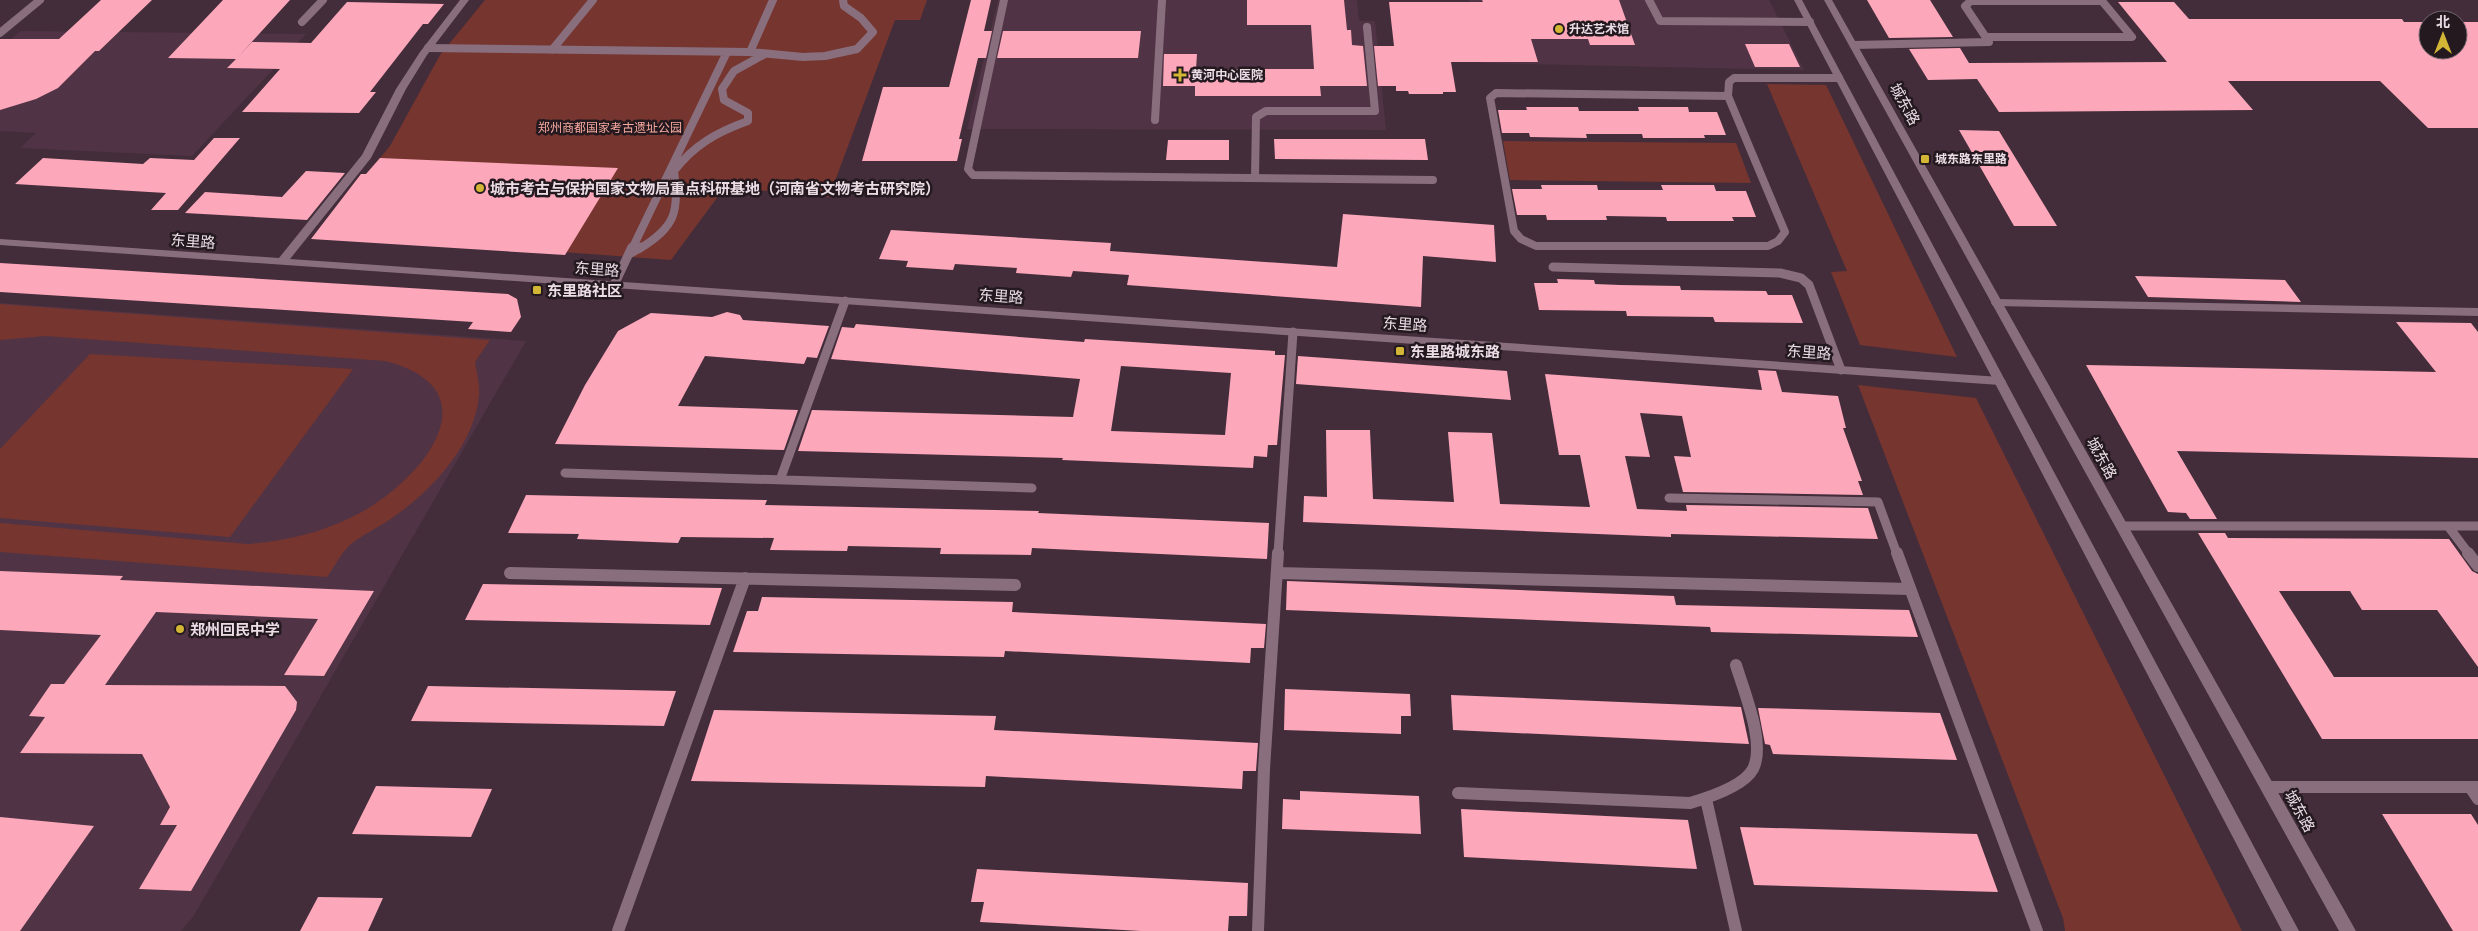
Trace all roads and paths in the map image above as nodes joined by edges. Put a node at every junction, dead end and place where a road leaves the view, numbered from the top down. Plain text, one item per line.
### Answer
1 (40, 0) edge
2 (323, 0) edge
3 (465, 0) edge
4 (593, 0) edge
5 (774, 0) edge
6 (843, 0) edge
7 (1004, 0) edge
8 (1162, 0) edge
9 (1649, 0) edge
10 (1798, 0) edge
11 (1828, 0) edge
12 (302, 22) dead end
13 (1810, 22) junction
14 (1367, 27) dead end
15 (0, 33) edge
16 (1986, 37) junction
17 (1854, 45) junction
18 (428, 48) junction
19 (552, 50) junction
20 (727, 52) junction
21 (750, 52) junction
22 (766, 54) junction
23 (1839, 78) junction
24 (1728, 96) junction
25 (1154, 120) dead end
26 (1255, 178) junction
27 (1433, 180) dead end
28 (0, 242) edge
29 (629, 254) junction
30 (282, 262) junction
31 (1553, 267) dead end
32 (614, 285) junction
33 (845, 301) junction
34 (1997, 303) junction
35 (2478, 312) edge
36 (1293, 332) junction
37 (1841, 370) junction
38 (2000, 381) junction
39 (565, 473) dead end
40 (780, 480) junction
41 (1032, 488) dead end
42 (1669, 498) dead end
43 (2122, 526) junction
44 (2448, 526) junction
45 (2478, 526) edge
46 (2478, 566) edge
47 (510, 573) dead end
48 (1276, 573) junction
49 (745, 578) junction
50 (1015, 585) dead end
51 (1909, 589) junction
52 (1736, 664) dead end
53 (2267, 787) junction
54 (2474, 787) edge
55 (1458, 794) dead end
56 (1706, 799) junction
57 (2478, 799) edge
58 (618, 931) edge
59 (1258, 931) edge
60 (1736, 931) edge
61 (2037, 931) edge
62 (2291, 931) edge
63 (2348, 931) edge

1 - 15 lane
2 - 12 lane
3 - 18 street
4 - 19 lane
5 - 21 lane
6 - 22 lane
7 - 26 lane
8 - 25 lane
9 - 13 lane
10 - 13 street
11 - 17 street, 城东路
13 - 23 street
14 - 26 lane
16 - 16 lane
16 - 17 lane
17 - 34 street, 城东路
18 - 19 lane
18 - 30 street
19 - 20 lane
20 - 21 lane
20 - 29 lane
21 - 22 lane
22 - 29 lane
23 - 24 lane
23 - 38 street
24 - 24 lane
26 - 27 lane
28 - 30 street, 东里路
29 - 32 lane
30 - 32 street, 东里路
31 - 37 lane
32 - 33 street, 东里路
33 - 36 street, 东里路
33 - 40 lane
34 - 35 street
34 - 43 street, 城东路
36 - 37 street, 东里路
36 - 48 lane
37 - 38 street, 东里路
38 - 62 street
39 - 40 lane
40 - 41 lane
42 - 51 lane
43 - 44 lane
43 - 53 street, 城东路
44 - 45 lane
44 - 46 lane
47 - 49 lane
48 - 51 lane
48 - 59 lane
49 - 50 lane
49 - 58 lane
51 - 61 lane
52 - 56 lane
53 - 54 lane
53 - 63 street, 城东路
54 - 57 lane
55 - 56 lane
56 - 60 lane

